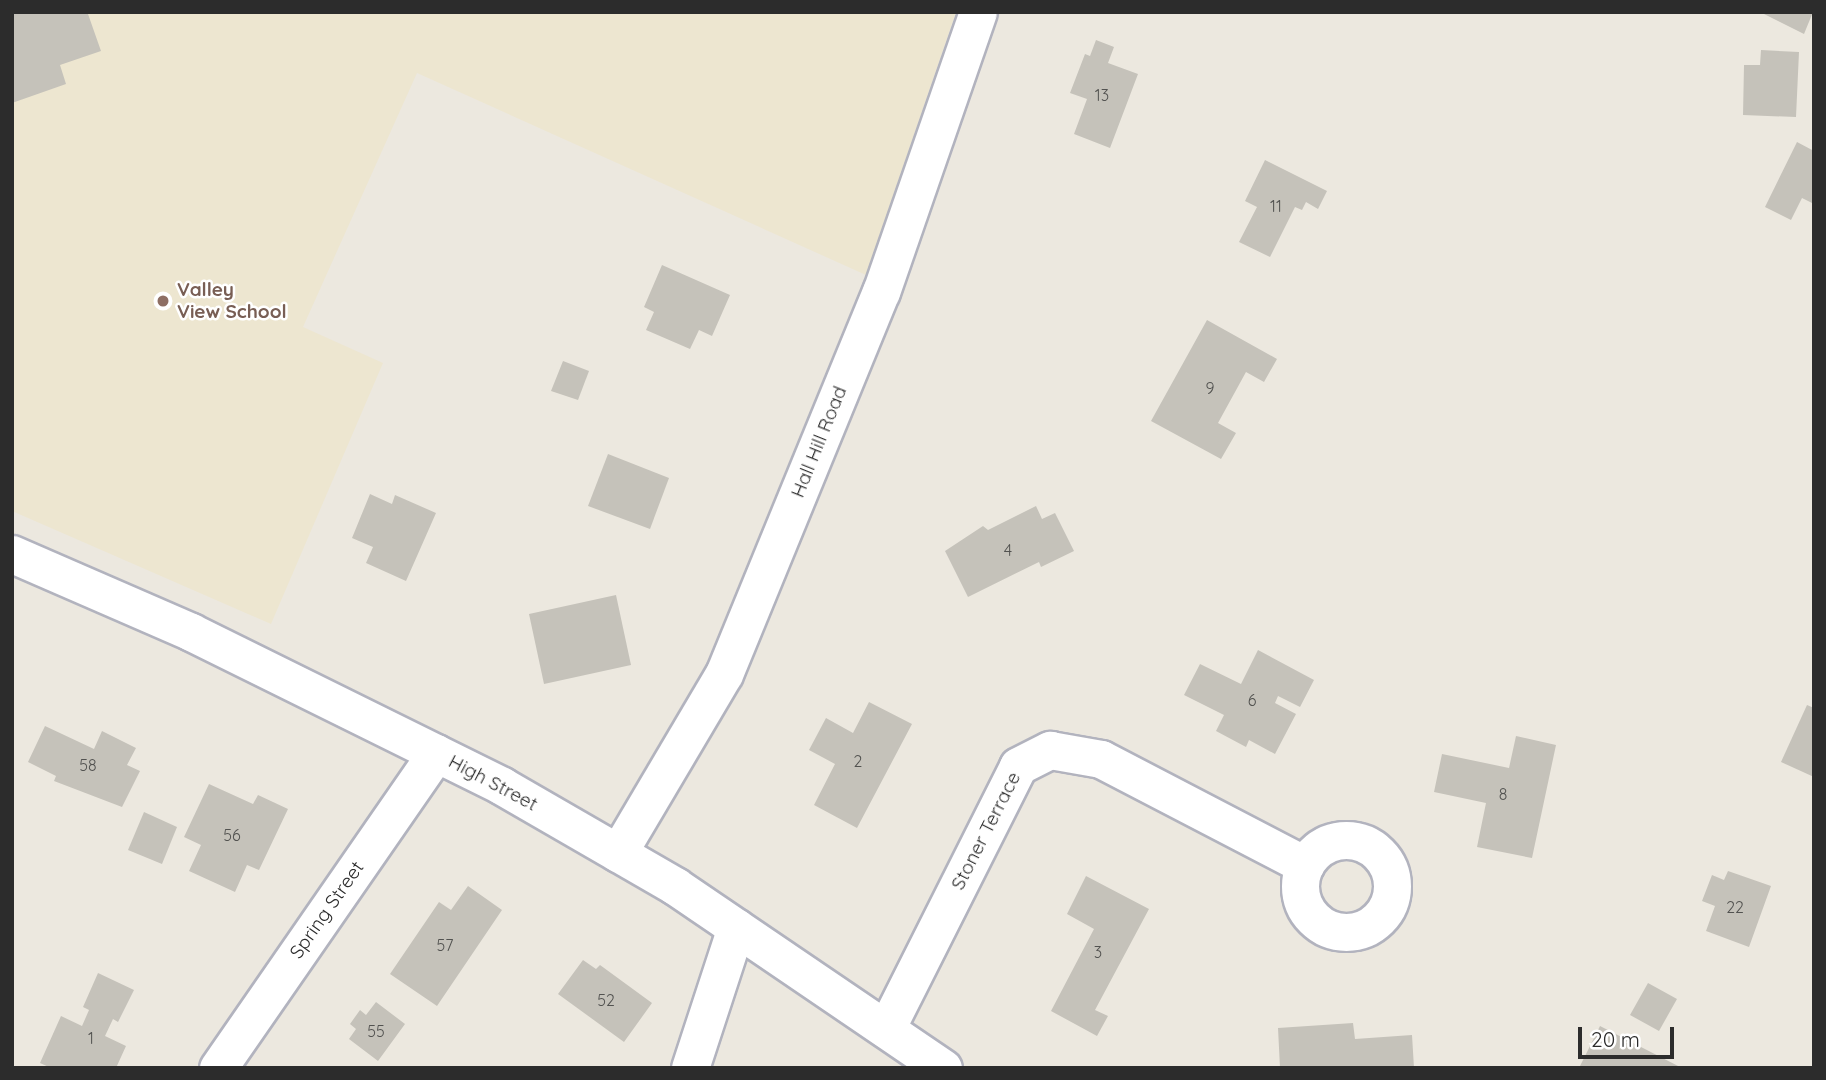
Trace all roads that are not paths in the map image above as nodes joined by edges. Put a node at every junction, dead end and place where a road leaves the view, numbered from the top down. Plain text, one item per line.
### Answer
1 (978, 12) edge
2 (12, 554) edge
3 (436, 753) junction
4 (618, 853) junction
5 (1305, 866) dead end
6 (736, 928) junction
7 (886, 1029) junction
8 (219, 1068) edge
9 (690, 1068) edge
10 (943, 1068) edge

1 - 4 street, Hall Hill Road
2 - 3 street, High Street
3 - 4 street, High Street
3 - 8 street, Spring Street
4 - 6 street, High Street
5 - 7 street, Stoner Terrace
6 - 7 street, High Street
6 - 9 street
7 - 10 street, High Street

